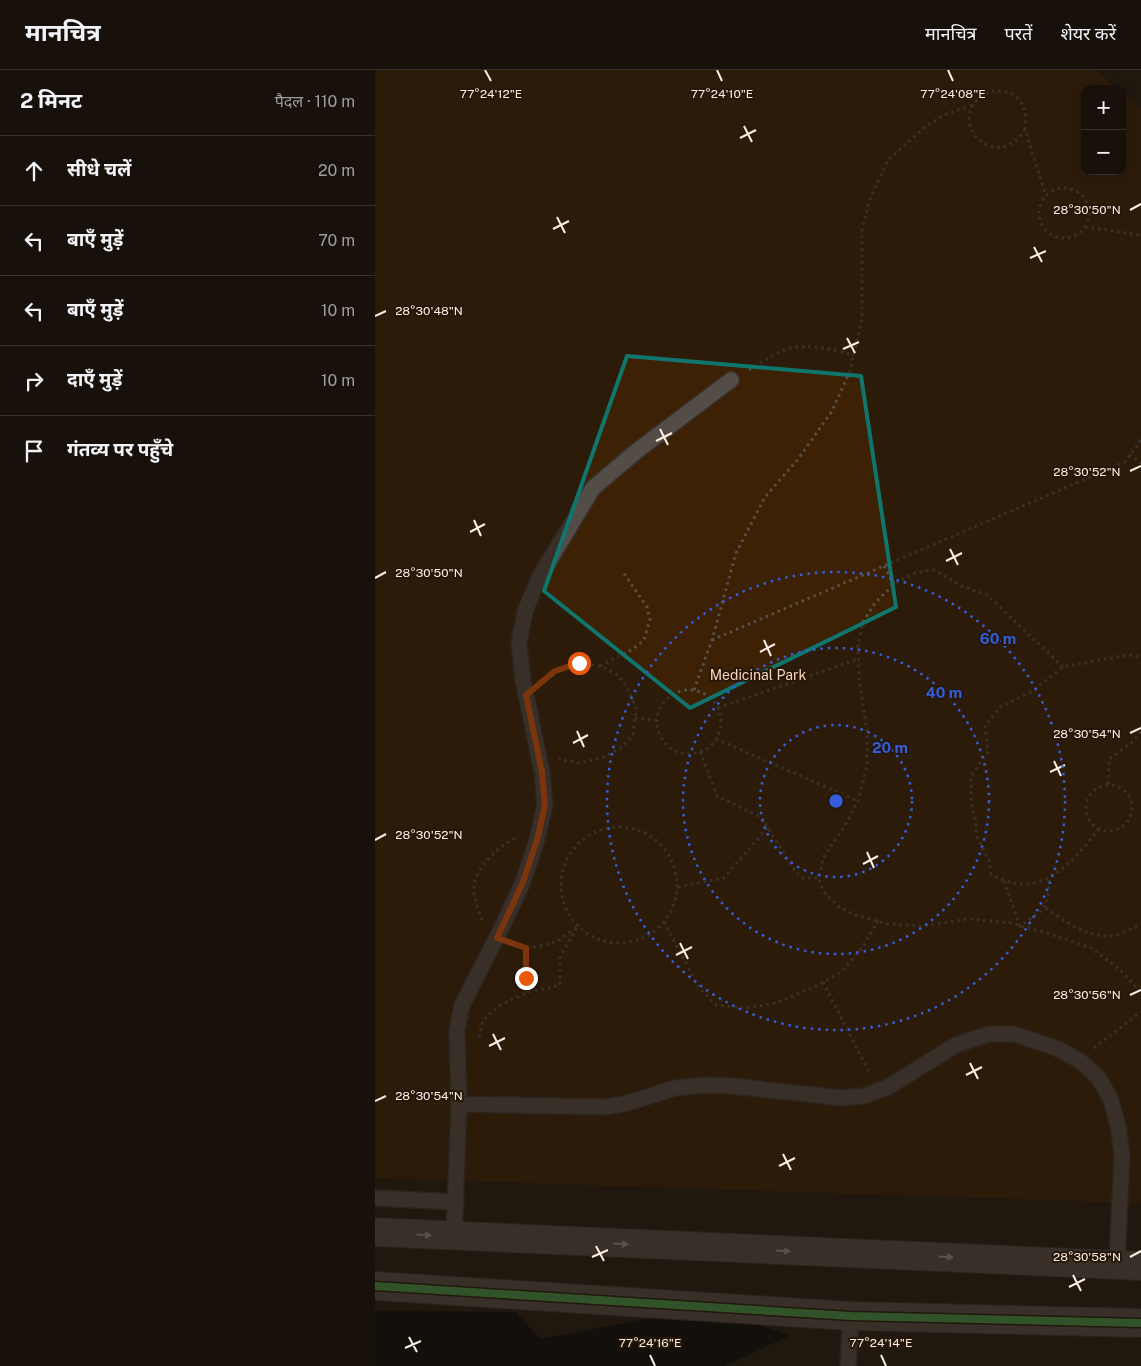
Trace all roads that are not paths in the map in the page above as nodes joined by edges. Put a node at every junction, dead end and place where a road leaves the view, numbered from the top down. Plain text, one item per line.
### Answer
1 (731, 380) road end
2 (459, 1104) junction
3 (376, 1193) edge
4 (456, 1202) junction
5 (375, 1232) edge
6 (455, 1236) junction
7 (1129, 1265) edge
8 (375, 1286) edge
9 (851, 1316) junction
10 (1141, 1323) edge
11 (848, 1366) edge

1 - 2 lane
2 - 4 lane
2 - 7 lane
3 - 4 lane
4 - 6 lane
5 -> 6 street
6 -> 7 street
8 - 9 street
9 - 10 street
9 - 11 lane

